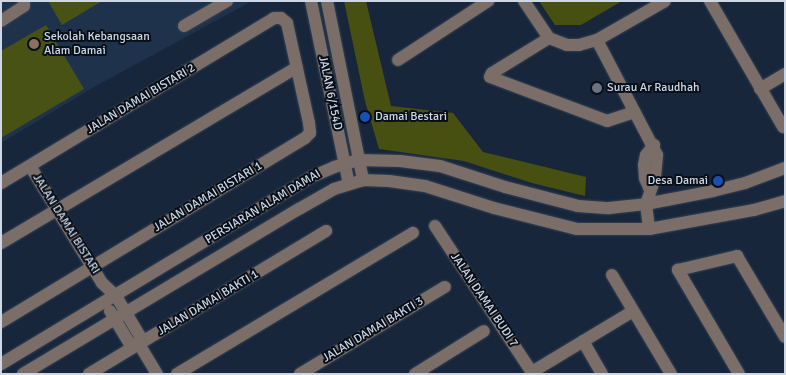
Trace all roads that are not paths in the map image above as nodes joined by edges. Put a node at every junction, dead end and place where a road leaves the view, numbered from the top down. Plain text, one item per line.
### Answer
1 (24, 1) edge
2 (226, 1) edge
3 (311, 1) edge
4 (327, 1) edge
5 (488, 1) edge
6 (524, 1) edge
7 (665, 1) edge
8 (710, 1) edge
9 (281, 18) joint
10 (1, 21) edge
11 (184, 26) dead end
12 (549, 38) junction
13 (596, 40) junction
14 (398, 60) dead end
15 (297, 67) junction
16 (785, 74) edge
17 (760, 88) junction
18 (635, 112) junction
19 (783, 127) dead end
20 (361, 156) junction
21 (341, 162) junction
22 (30, 166) junction
23 (785, 168) edge
24 (363, 180) junction
25 (1, 183) edge
26 (349, 184) junction
27 (785, 201) edge
28 (646, 204) junction
29 (57, 209) junction
30 (435, 226) dead end
31 (649, 229) junction
32 (326, 231) dead end
33 (413, 233) dead end
34 (1, 243) edge
35 (92, 267) junction
36 (612, 274) dead end
37 (446, 287) dead end
38 (110, 299) junction
39 (633, 311) junction
40 (120, 315) junction
41 (1, 322) edge
42 (484, 331) dead end
43 (785, 337) edge
44 (583, 341) junction
45 (139, 344) junction
46 (1, 364) edge
47 (532, 373) edge
48 (23, 374) edge
49 (89, 374) edge
50 (157, 374) edge
51 (177, 374) edge
52 (300, 374) edge
53 (414, 374) edge
54 (602, 374) edge
55 (671, 374) edge
56 (739, 374) edge

1 - 10 street
2 - 11 street
3 - 21 street, JALAN 6/154D
4 - 20 street, JALAN 6/154D
5 - 14 street
6 - 12 street
7 - 13 street
8 - 17 street
9 - 15 street, JALAN DAMAI BISTARI 1
9 - 22 street, JALAN DAMAI BISTARI 2
12 - 13 street
12 - 18 street
13 - 18 street
15 - 29 street
15 - 35 street, JALAN DAMAI BISTARI 1
16 - 17 street
17 - 19 street
18 - 28 street
20 - 21 street, PERSIARAN ALAM DAMAI
20 - 24 street, JALAN 6/154D
20 - 28 street, PERSIARAN ALAM DAMAI
21 - 26 street, JALAN 6/154D
21 - 38 street, PERSIARAN ALAM DAMAI
22 - 25 street, JALAN DAMAI BISTARI 2
22 - 29 street, JALAN DAMAI BISTARI
23 - 28 street, PERSIARAN ALAM DAMAI
24 - 26 street, PERSIARAN ALAM DAMAI
24 - 31 street, PERSIARAN ALAM DAMAI
26 - 40 street, PERSIARAN ALAM DAMAI
27 - 31 street, PERSIARAN ALAM DAMAI
28 - 31 street
29 - 34 street
29 - 35 street, JALAN DAMAI BISTARI
30 - 47 street, JALAN DAMAI BUDI 7
32 - 45 street, JALAN DAMAI BAKTI 1
33 - 51 street
35 - 38 street, JALAN DAMAI BISTARI
35 - 41 street, JALAN DAMAI BISTARI 1
36 - 39 street
37 - 52 street, JALAN DAMAI BAKTI 3
38 - 40 street
38 - 46 street, PERSIARAN ALAM DAMAI
39 - 44 street
39 - 55 street
40 - 45 street
40 - 48 street, PERSIARAN ALAM DAMAI
42 - 53 street
43 - 56 street
44 - 47 street
44 - 54 street
45 - 49 street, JALAN DAMAI BAKTI 1
45 - 50 street

